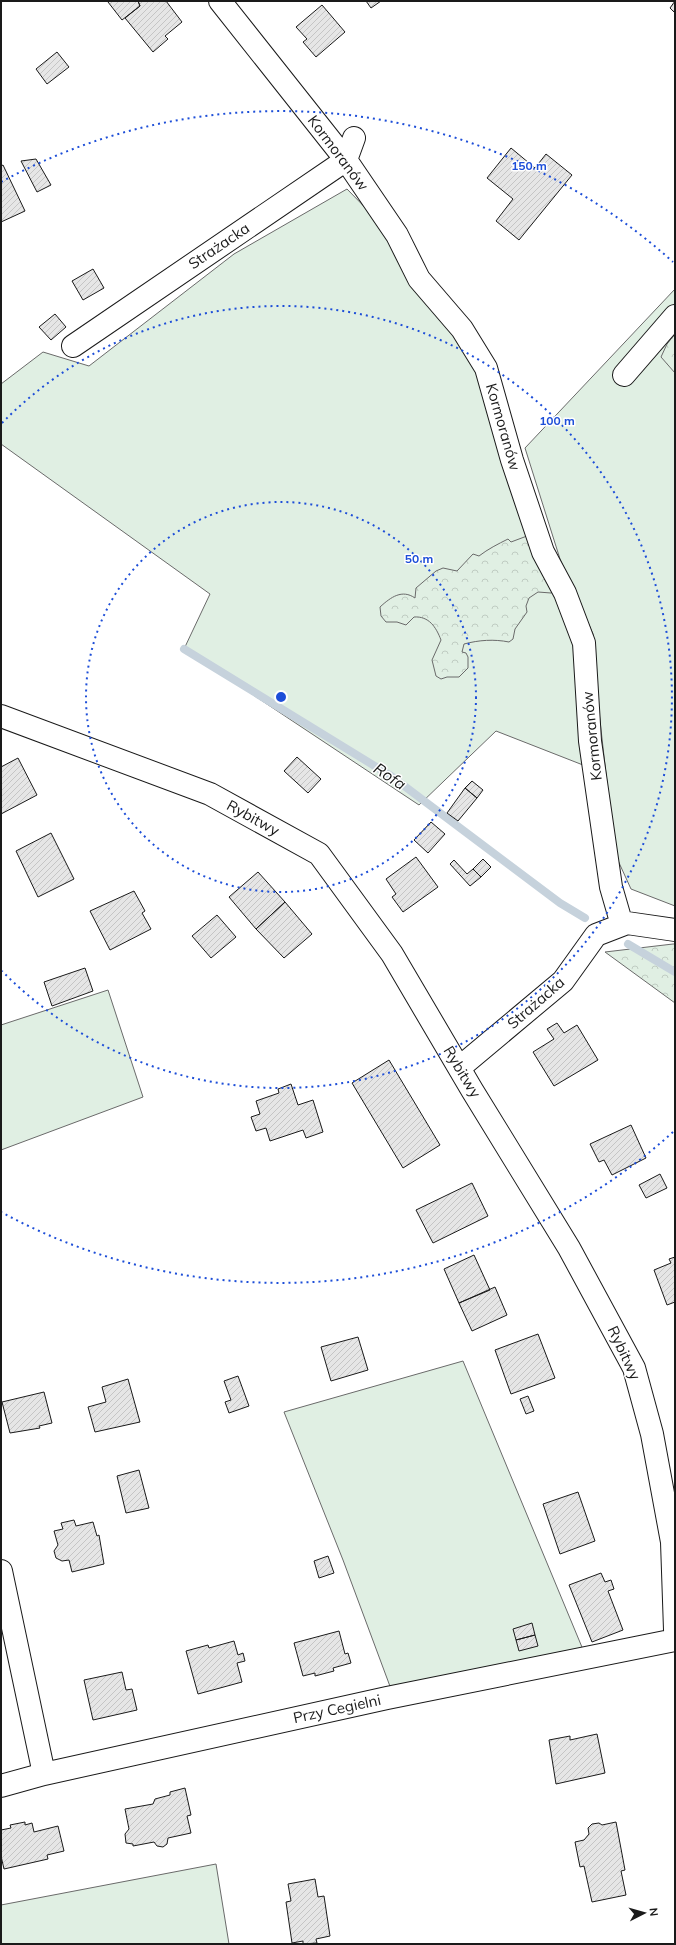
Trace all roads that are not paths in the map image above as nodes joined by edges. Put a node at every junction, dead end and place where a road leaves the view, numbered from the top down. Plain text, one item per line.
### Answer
1 (220, 1) edge
2 (354, 138) dead end
3 (346, 160) junction
4 (675, 316) edge
5 (73, 346) dead end
6 (624, 375) dead end
7 (1, 716) edge
8 (622, 925) junction
9 (675, 930) edge
10 (459, 1068) junction
11 (1, 1571) edge
12 (675, 1630) edge
13 (675, 1640) edge
14 (44, 1774) junction
15 (1, 1786) edge

1 - 3 street, Kormoranów
2 - 3 street
3 - 5 street, Strażacka
3 - 8 street, Kormoranów
4 - 6 street
7 - 10 street, Rybitwy
8 - 9 street, Strażacka
8 - 10 street, Strażacka
10 - 12 street, Rybitwy
11 - 14 street
13 - 14 street, Przy Cegielni
14 - 15 street, Przy Cegielni

